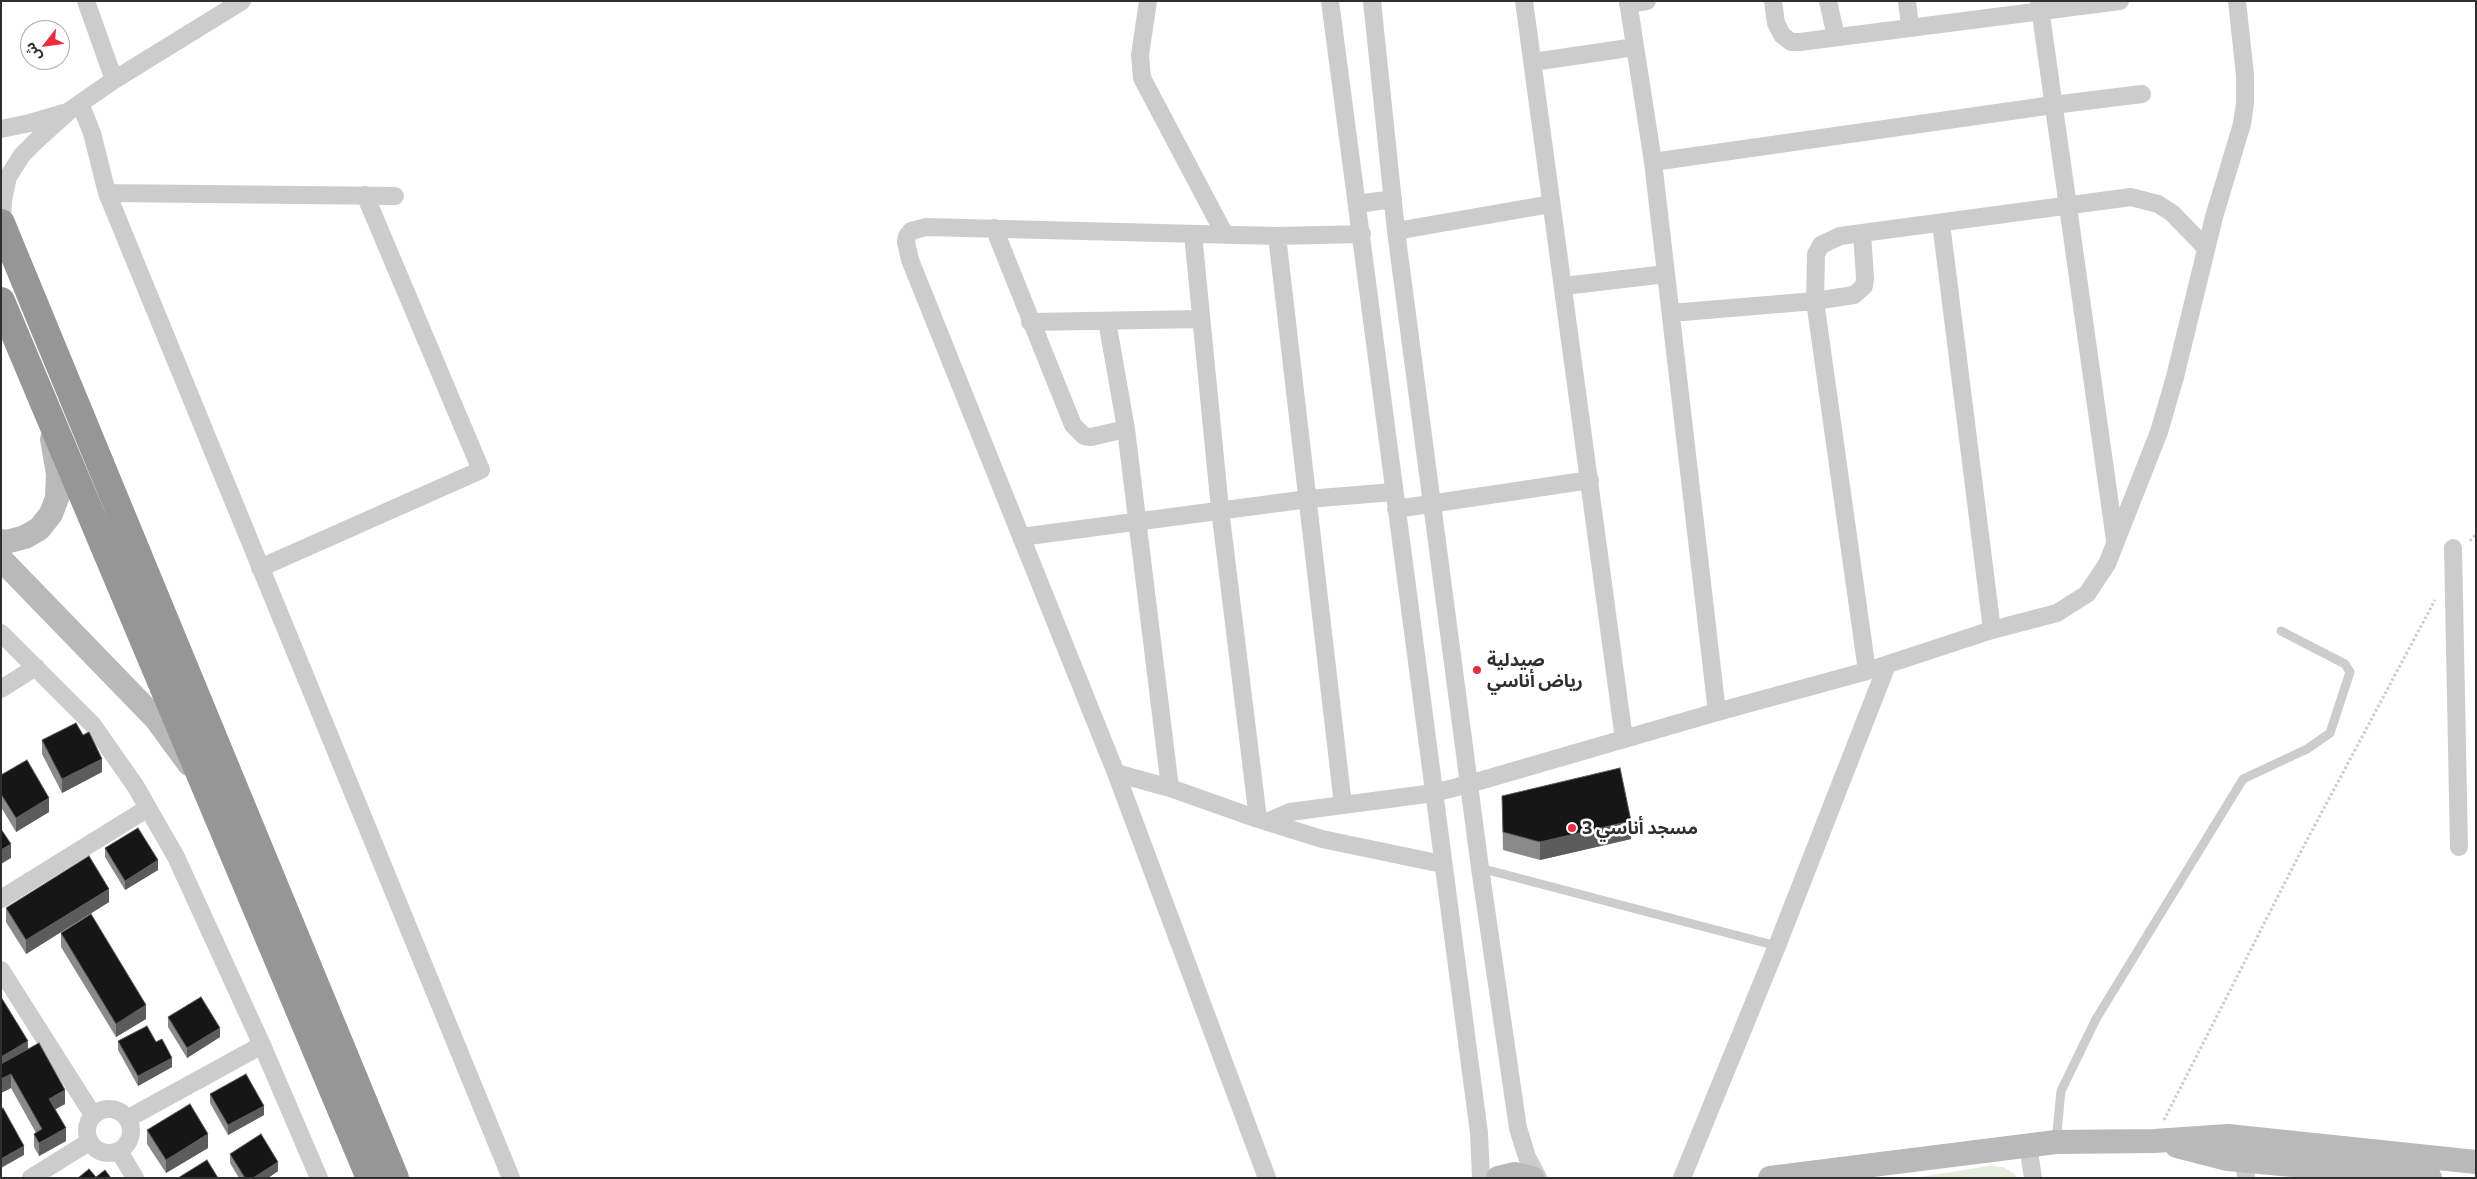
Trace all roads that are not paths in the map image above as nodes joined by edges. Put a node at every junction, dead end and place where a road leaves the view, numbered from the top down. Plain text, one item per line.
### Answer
1 (86, 1) edge
2 (242, 1) edge
3 (1148, 1) edge
4 (1330, 1) edge
5 (1372, 1) edge
6 (1524, 1) edge
7 (1647, 1) edge
8 (1773, 1) edge
9 (1828, 1) edge
10 (1907, 1) edge
11 (2120, 1) edge
12 (2237, 1) edge
13 (1628, 3) edge
14 (2040, 6) edge
15 (1910, 26) junction
16 (1836, 37) junction
17 (1635, 46) junction
18 (1533, 62) junction
19 (114, 80) junction
20 (2142, 94) dead end
21 (2053, 104) junction
22 (74, 107) junction
23 (1, 129) edge
24 (1652, 162) junction
25 (106, 193) junction
26 (365, 195) junction
27 (395, 196) dead end
28 (1393, 199) junction
29 (1358, 204) junction
30 (1552, 204) junction
31 (2068, 205) junction
32 (1, 223) edge
33 (1941, 223) junction
34 (994, 228) junction
35 (1396, 231) junction
36 (1862, 233) junction
37 (1193, 234) junction
38 (1362, 234) junction
39 (1225, 235) junction
40 (1277, 236) junction
41 (2206, 248) junction
42 (1666, 274) junction
43 (1564, 286) junction
44 (1815, 301) junction
45 (1, 302) edge
46 (1672, 313) junction
47 (1201, 319) junction
48 (1107, 321) junction
49 (1030, 322) junction
50 (47, 413) junction
51 (1126, 429) junction
52 (1590, 480) junction
53 (1308, 498) junction
54 (1395, 500) junction
55 (1432, 503) junction
56 (1220, 509) junction
57 (1138, 521) junction
58 (1021, 536) junction
59 (1, 540) edge
60 (2115, 540) junction
61 (2453, 556) road end
62 (1, 559) edge
63 (260, 568) junction
64 (1992, 630) junction
65 (2281, 632) dead end
66 (1, 633) edge
67 (1887, 665) junction
68 (36, 667) junction
69 (1867, 672) junction
70 (1, 689) edge
71 (1717, 712) junction
72 (1624, 739) junction
73 (1116, 773) junction
74 (1469, 784) junction
75 (1170, 788) junction
76 (209, 793) junction
77 (1434, 793) junction
78 (1343, 805) junction
79 (148, 808) junction
80 (1262, 821) junction
81 (2459, 847) dead end
82 (1442, 864) junction
83 (1480, 868) junction
84 (1, 899) edge
85 (1778, 946) junction
86 (1, 970) edge
87 (262, 1045) junction
88 (93, 1116) junction
89 (127, 1119) junction
90 (2154, 1141) junction
91 (89, 1142) junction
92 (2056, 1142) junction
93 (2028, 1145) junction
94 (119, 1151) junction
95 (2476, 1162) edge
96 (2245, 1169) edge
97 (31, 1178) edge
98 (135, 1178) edge
99 (319, 1178) edge
100 (370, 1178) edge
101 (395, 1178) edge
102 (511, 1178) edge
103 (1267, 1178) edge
104 (1481, 1178) edge
105 (1498, 1178) edge
106 (1532, 1178) edge
107 (1538, 1178) edge
108 (1682, 1178) edge
109 (1770, 1178) edge
110 (2032, 1178) edge
111 (2430, 1178) edge

1 - 19 street
2 - 19 street
3 - 39 street
4 - 29 street
5 - 28 street
6 - 18 street
7 - 13 street
8 - 16 street
9 - 16 street
10 - 15 street
11 - 14 street
12 - 41 street
13 - 17 street
14 - 15 street
14 - 21 street
15 - 16 street
17 - 18 street
17 - 24 street
18 - 30 street
19 - 22 street
20 - 21 street
21 - 24 street
21 - 31 street
22 - 23 street
22 - 25 street
22 - 32 street
24 - 42 street
25 - 26 street
25 - 63 street
26 - 27 street
26 - 63 street
28 - 29 street
28 - 35 street
29 - 38 street
30 - 35 street
30 - 43 street
31 - 33 street
31 - 41 street
31 - 60 street
32 - 101 highway
33 - 36 street
33 - 64 street
34 - 37 street
34 - 49 street
34 - 58 street
35 - 55 street
36 - 44 street
36 - 44 street
37 - 39 street
37 - 47 street
38 - 40 street
38 - 54 street
39 - 40 street
40 - 53 street
41 - 60 street
42 - 43 street
42 - 46 street
43 - 52 street
44 - 46 street
44 - 69 street
45 - 50 highway
46 - 71 street
47 - 48 street
47 - 56 street
48 - 49 street
48 - 51 street
49 - 51 street
50 - 59 street
50 - 76 highway
51 - 57 street
52 - 55 street
52 - 72 street
53 - 54 street
53 - 56 street
53 - 78 street
54 - 55 street
54 - 77 street
55 - 74 street
56 - 57 street
56 - 80 street
57 - 58 street
57 - 75 street
58 - 73 street
60 - 64 street
61 - 81 street
62 - 76 street
63 - 102 street
64 - 67 street
65 - 92 lane
66 - 68 street
67 - 69 street
67 - 85 street
68 - 70 street
68 - 79 street
69 - 71 street
71 - 72 street
72 - 74 street
73 - 75 street
73 - 103 street
74 - 77 street
74 - 83 street
75 - 80 street
76 - 100 highway
77 - 78 street
77 - 82 street
78 - 80 street
79 - 84 street
79 - 87 street
80 - 82 street
82 - 104 street
83 - 85 lane
83 - 107 street
85 - 108 street
86 - 88 street
87 - 89 street
87 - 99 street
88 - 89 street
88 - 91 street
89 - 94 street
90 - 92 street
90 - 95 street
90 - 96 street
91 - 94 street
91 - 97 street
92 - 93 street
93 - 109 street
93 - 110 street
94 - 98 street
96 - 111 street
105 - 106 street

